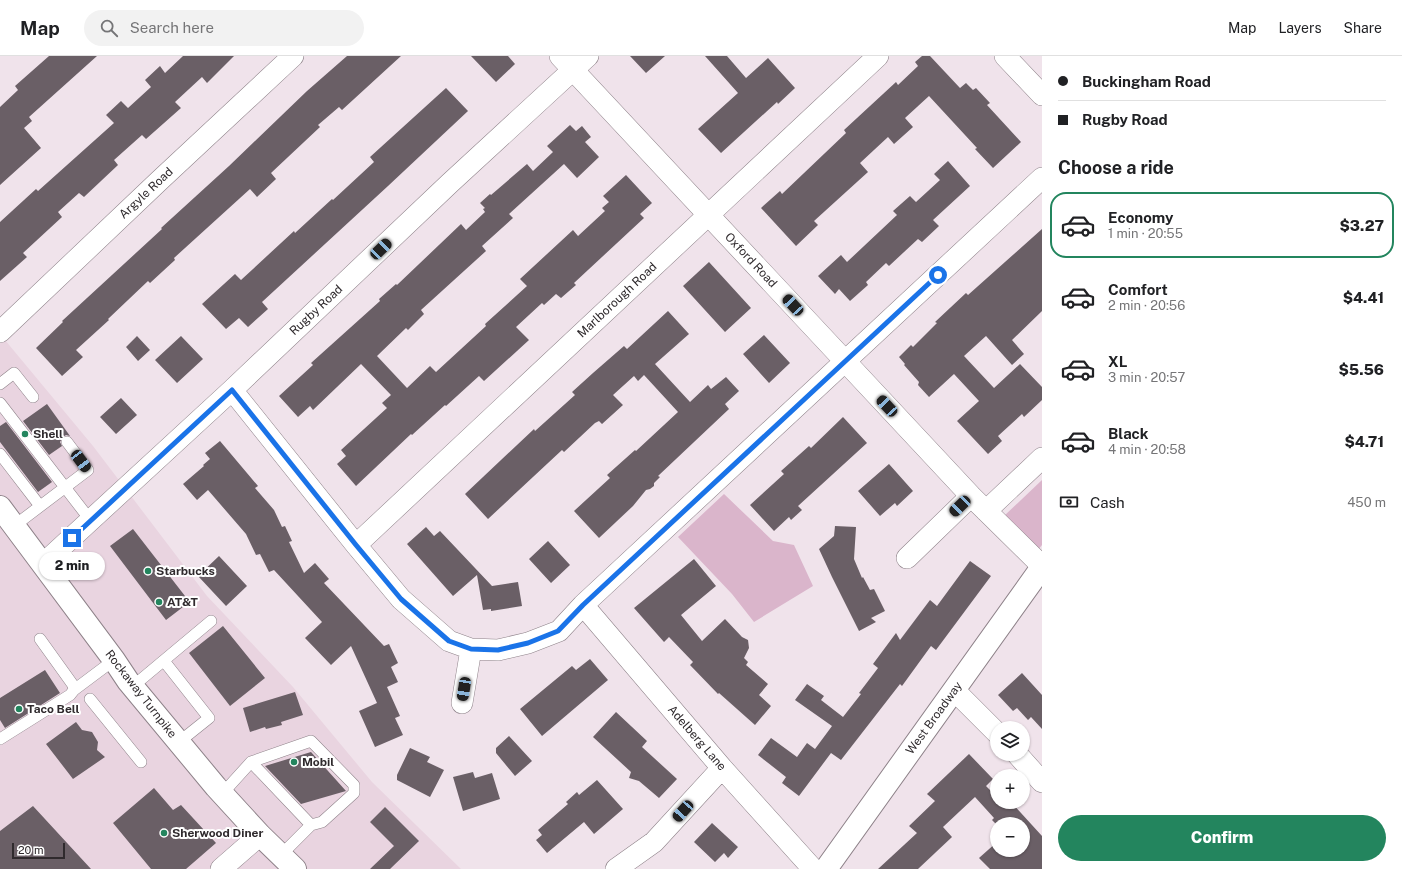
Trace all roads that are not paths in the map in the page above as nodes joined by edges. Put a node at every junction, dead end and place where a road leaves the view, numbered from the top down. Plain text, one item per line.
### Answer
1 (293, 56) edge
2 (588, 56) edge
3 (878, 56) edge
4 (1005, 56) edge
5 (567, 63) edge
6 (1042, 95) edge
7 (1042, 178) edge
8 (709, 215) junction
9 (0, 332) edge
10 (846, 361) junction
11 (0, 384) edge
12 (232, 390) junction
13 (33, 397) dead end
14 (0, 403) edge
15 (67, 442) dead end
16 (3, 453) edge
17 (1042, 458) edge
18 (65, 488) junction
19 (971, 496) junction
20 (40, 506) junction
21 (0, 508) edge
22 (986, 511) junction
23 (91, 521) junction
24 (14, 526) junction
25 (356, 545) junction
26 (906, 558) dead end
27 (43, 564) junction
28 (1042, 566) edge
29 (583, 605) junction
30 (212, 621) dead end
31 (40, 639) dead end
32 (471, 649) junction
33 (114, 660) junction
34 (164, 660) junction
35 (132, 686) junction
36 (74, 690) junction
37 (954, 690) junction
38 (90, 699) dead end
39 (462, 702) dead end
40 (990, 726) edge
41 (0, 739) edge
42 (179, 742) junction
43 (1023, 761) edge
44 (141, 762) dead end
45 (251, 762) junction
46 (722, 768) junction
47 (1042, 782) edge
48 (222, 794) junction
49 (311, 825) junction
50 (260, 836) junction
51 (288, 862) edge
52 (221, 869) edge
53 (616, 869) edge
54 (813, 869) edge
55 (826, 869) edge

1 - 9 street, Argyle Road
2 - 5 street, Rugby Road
3 - 8 street, Marlborough Road
4 - 6 street
5 - 8 street, Oxford Road
5 - 12 street, Rugby Road
7 - 10 street
8 - 10 street, Oxford Road
8 - 25 street, Marlborough Road
10 - 19 street, Oxford Road
10 - 29 street
11 - 13 lane
12 - 23 street, Rugby Road
12 - 25 street
14 - 18 lane
15 - 18 lane
16 - 20 lane
17 - 22 street
18 - 20 lane
18 - 23 lane
19 - 22 street, Oxford Road
19 - 26 street
20 - 24 lane
21 - 24 main road, Rockaway Turnpike
22 - 28 street, Oxford Road
23 - 27 street, Rugby Road
24 - 27 main road, Rockaway Turnpike
25 - 32 street
27 - 33 main road, Rockaway Turnpike
28 - 37 main road, West Broadway
29 - 32 street
29 - 46 street, Adelberg Lane
30 - 34 lane
31 - 36 lane
32 - 39 street
33 - 35 main road, Rockaway Turnpike
33 - 36 lane
34 - 35 lane
34 - 42 lane
35 - 42 main road, Rockaway Turnpike
36 - 41 lane
37 - 40 street
37 - 55 main road, West Broadway
38 - 44 lane
42 - 48 main road, Rockaway Turnpike
43 - 47 street
45 - 48 lane
45 - 49 lane
45 - 49 lane
46 - 53 street
46 - 54 street, Adelberg Lane
48 - 50 main road, Rockaway Turnpike
49 - 51 lane
50 - 51 main road, Rockaway Turnpike
50 - 52 street

